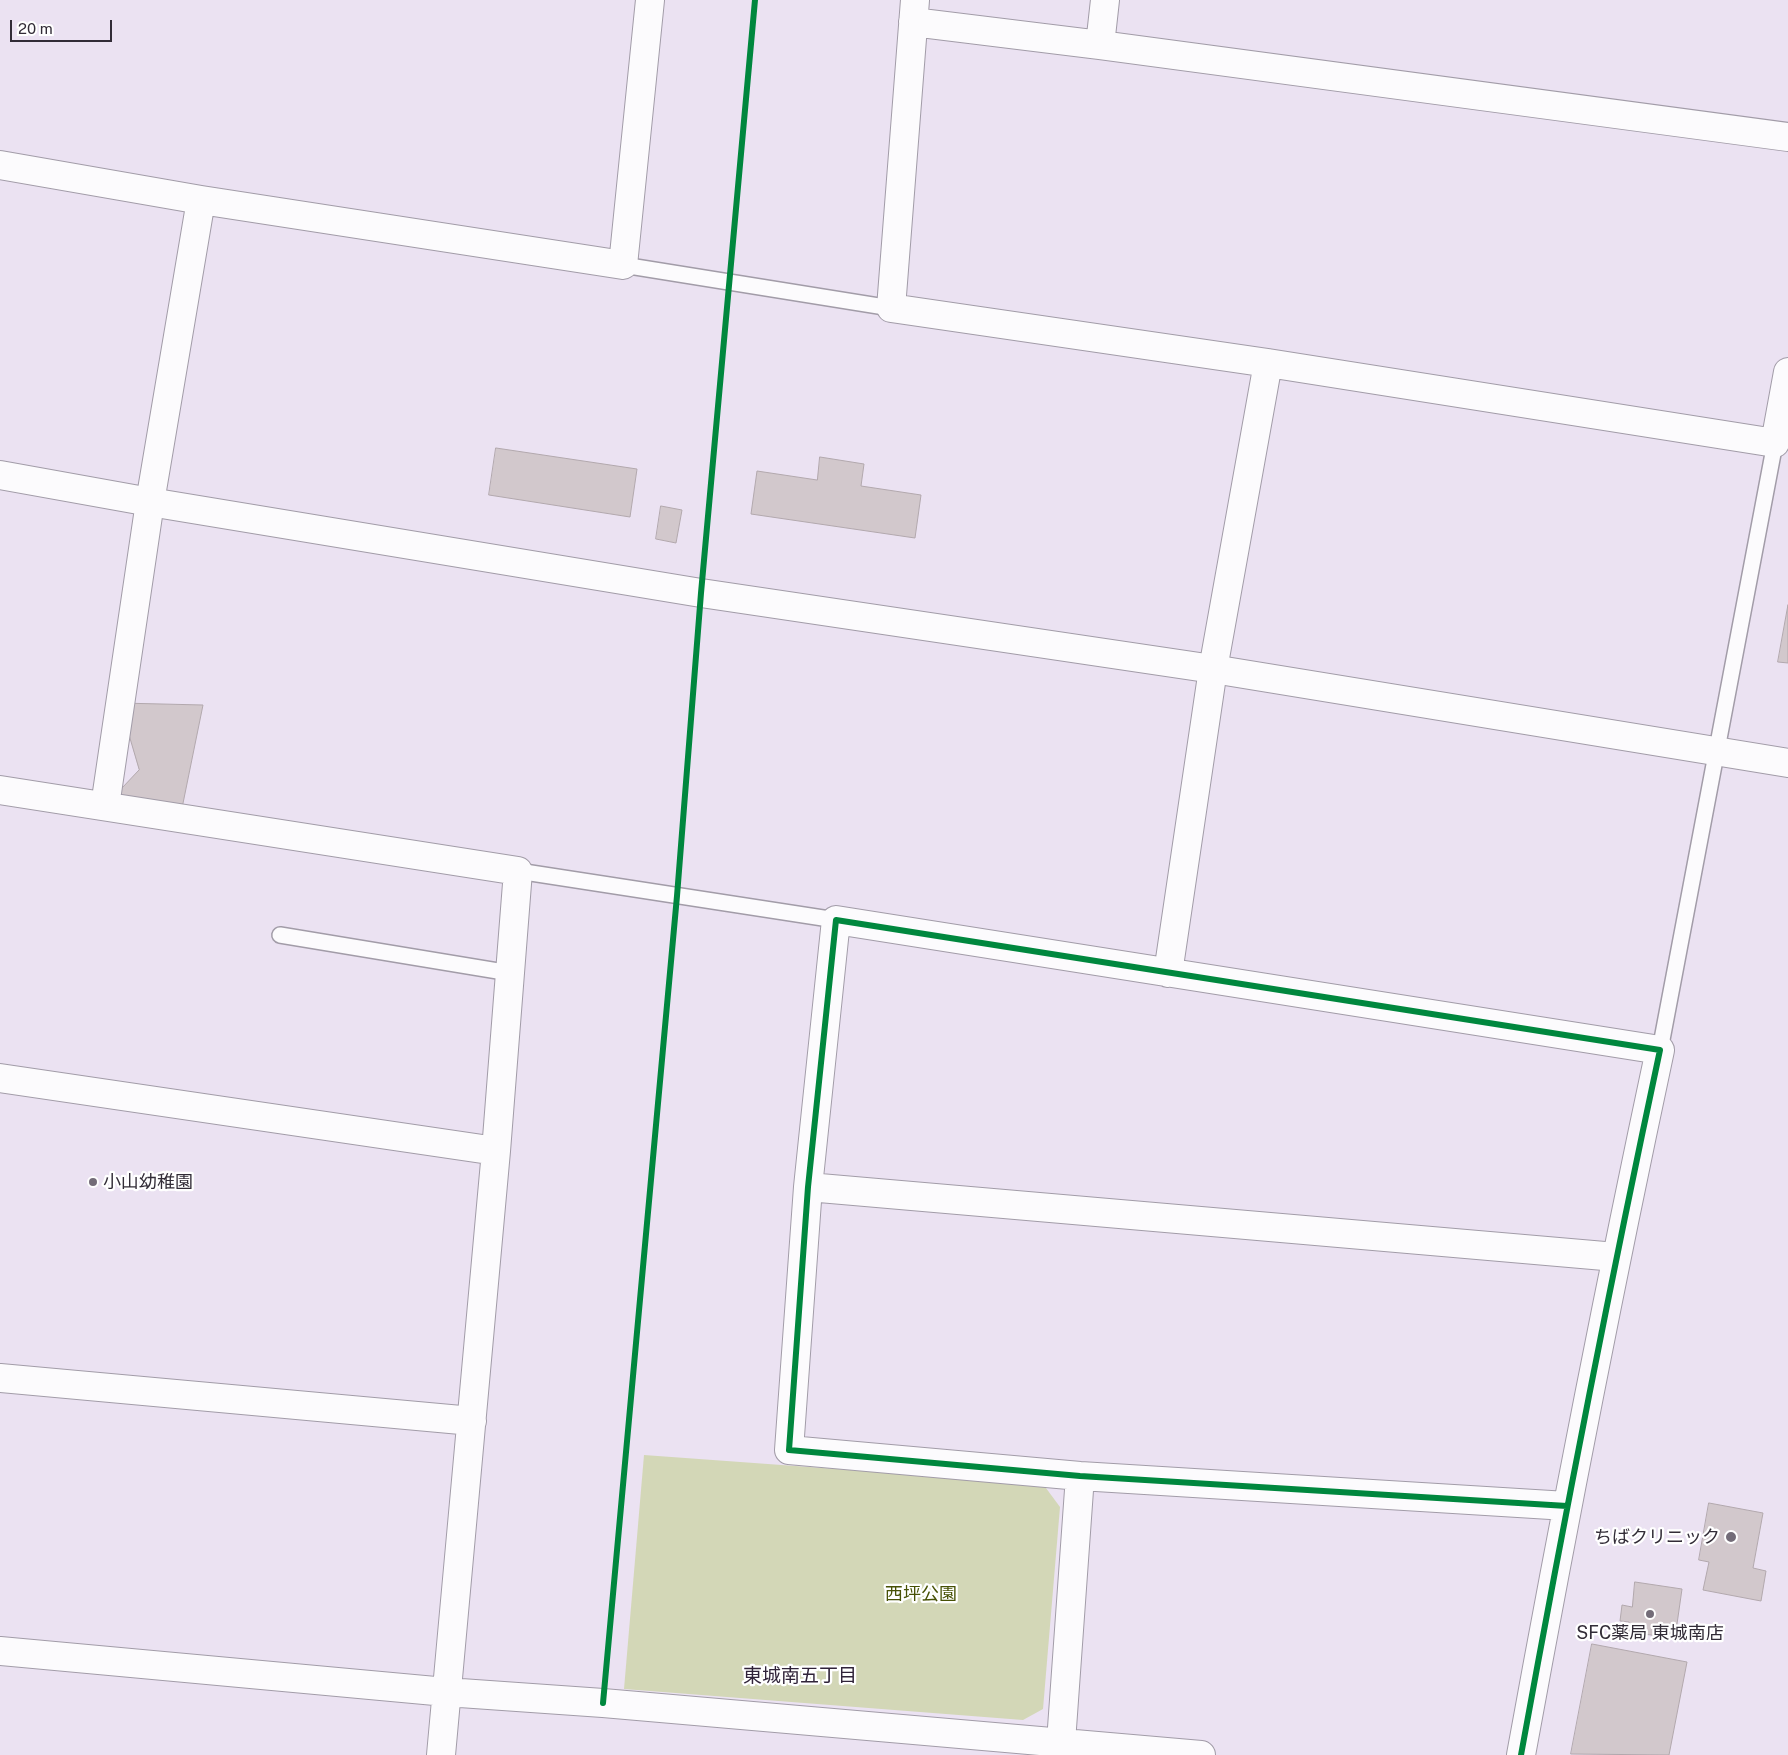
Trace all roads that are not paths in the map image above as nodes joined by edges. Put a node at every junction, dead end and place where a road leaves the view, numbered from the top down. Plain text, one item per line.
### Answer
1 (650, 0) edge
2 (1105, 0) edge
3 (914, 11) edge
4 (1100, 45) junction
5 (1788, 137) edge
6 (0, 165) edge
7 (201, 200) junction
8 (623, 265) junction
9 (891, 308) junction
10 (1268, 363) junction
11 (1788, 372) edge
12 (1775, 443) junction
13 (0, 476) edge
14 (150, 502) junction
15 (1213, 669) junction
16 (1716, 752) junction
17 (1788, 763) edge
18 (0, 790) edge
19 (105, 806) junction
20 (518, 870) junction
21 (836, 920) junction
22 (280, 935) dead end
23 (510, 973) junction
24 (1168, 973) junction
25 (1660, 1050) junction
26 (0, 1078) edge
27 (496, 1151) junction
28 (808, 1187) junction
29 (1616, 1258) junction
30 (0, 1378) edge
31 (472, 1421) junction
32 (1080, 1476) junction
33 (1567, 1506) junction
34 (0, 1651) edge
35 (446, 1692) junction
36 (1061, 1742) junction
37 (441, 1755) edge
38 (1201, 1755) edge
39 (1522, 1755) edge

1 - 8 street
2 - 4 street
3 - 4 street
3 - 9 street
4 - 5 street
6 - 7 street
7 - 8 street
7 - 14 street
8 - 9 lane
9 - 10 street
10 - 12 street
10 - 15 street
11 - 12 street
12 - 16 lane
13 - 14 street
14 - 15 street
14 - 19 street
15 - 16 street
15 - 24 street
16 - 17 street
16 - 25 lane
18 - 19 street
19 - 20 street
20 - 21 lane
20 - 23 street
21 - 24 street
21 - 28 street
22 - 23 lane
23 - 27 street
24 - 25 street
25 - 29 street
26 - 27 street
27 - 31 street
28 - 29 street
28 - 32 street
29 - 33 street
30 - 31 street
31 - 35 street
32 - 33 street
32 - 36 street
33 - 39 street
34 - 35 street
35 - 36 street
35 - 37 street
36 - 38 street

